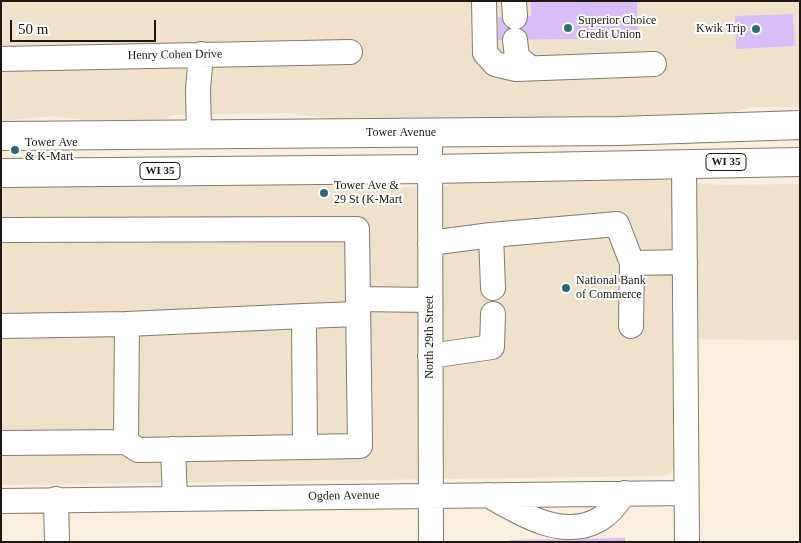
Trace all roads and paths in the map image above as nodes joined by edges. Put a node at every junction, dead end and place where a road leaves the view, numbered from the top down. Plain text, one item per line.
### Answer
1 (484, 1) edge
2 (515, 40) dead end
3 (350, 52) dead end
4 (201, 54) junction
5 (1, 59) edge
6 (654, 64) dead end
7 (529, 67) junction
8 (800, 125) edge
9 (430, 133) junction
10 (199, 134) junction
11 (1, 136) edge
12 (800, 162) edge
13 (684, 163) junction
14 (430, 169) junction
15 (1, 173) edge
16 (1, 230) edge
17 (490, 235) junction
18 (430, 243) junction
19 (685, 262) junction
20 (632, 263) junction
21 (493, 288) dead end
22 (430, 300) junction
23 (358, 306) junction
24 (493, 314) dead end
25 (304, 316) junction
26 (127, 324) junction
27 (1, 326) edge
28 (631, 326) dead end
29 (430, 356) junction
30 (126, 442) junction
31 (1, 444) edge
32 (305, 447) junction
33 (173, 449) junction
34 (686, 493) junction
35 (488, 494) junction
36 (625, 494) junction
37 (431, 495) junction
38 (175, 498) junction
39 (56, 499) junction
40 (1, 501) edge
41 (57, 542) edge
42 (431, 542) edge
43 (686, 542) edge

1 - 7 street
2 - 7 street
3 - 4 street, Henry Cohen Drive
4 - 5 street, Henry Cohen Drive
4 - 10 street
6 - 7 street
8 - 9 main road, Tower Avenue
9 - 10 main road, Tower Avenue
9 - 14 street, North 29th Street
10 - 11 main road, Tower Avenue
12 - 13 main road, WI 35
13 - 14 main road, WI 35
13 - 19 street
14 - 15 main road, WI 35
14 - 18 street, North 29th Street
16 - 23 street
17 - 18 street
17 - 20 street
17 - 21 street
18 - 22 street, North 29th Street
19 - 20 street
19 - 34 street
20 - 28 street
22 - 23 street
22 - 29 street, North 29th Street
23 - 25 street
23 - 32 street
24 - 29 street
25 - 26 street
25 - 32 street
26 - 27 street
26 - 30 street
29 - 37 street, North 29th Street
30 - 31 street
30 - 33 street
32 - 33 street
33 - 38 street
34 - 36 street, Ogden Avenue
34 - 43 street
35 - 36 street, Ogden Avenue
35 - 36 street
35 - 37 street, Ogden Avenue
37 - 38 street, Ogden Avenue
37 - 42 street, North 29th Street
38 - 39 street, Ogden Avenue
39 - 40 street, Ogden Avenue
39 - 41 street

